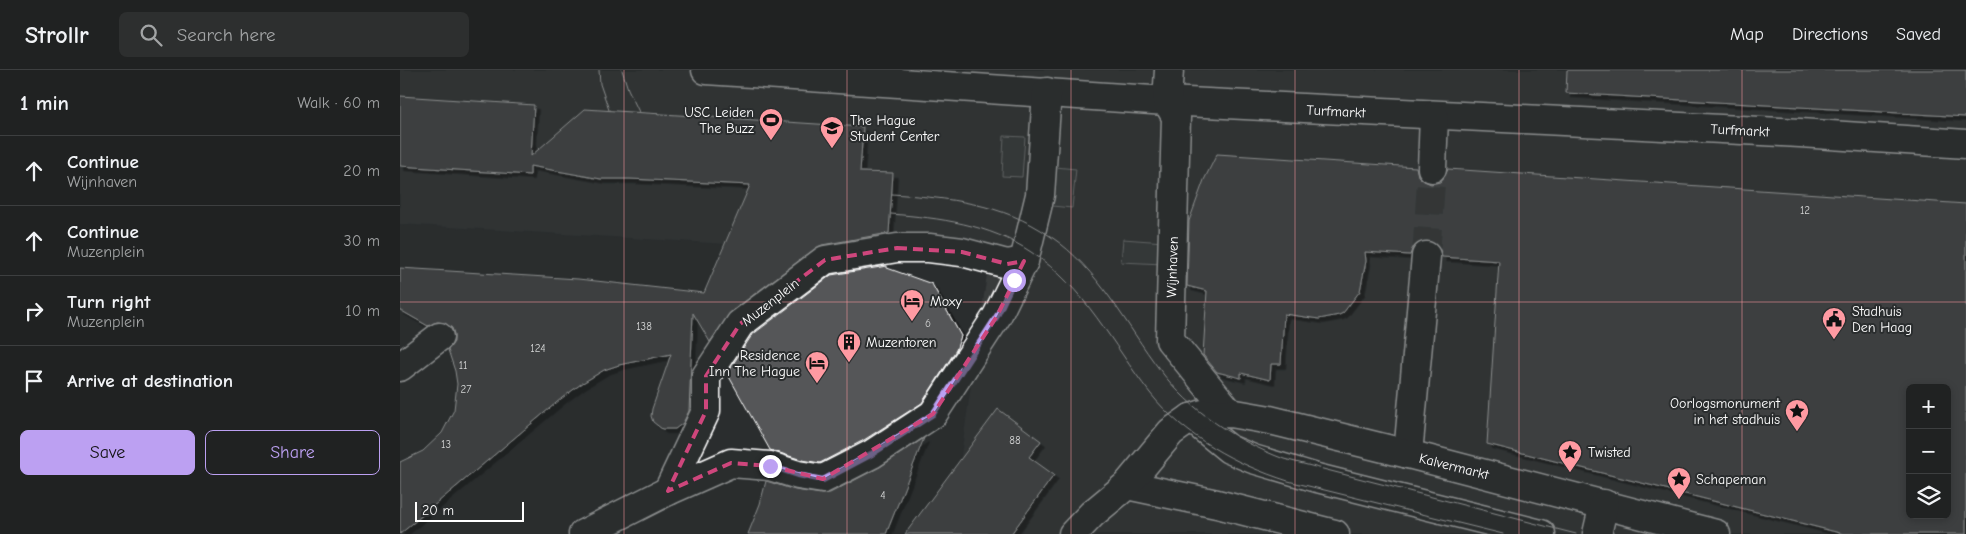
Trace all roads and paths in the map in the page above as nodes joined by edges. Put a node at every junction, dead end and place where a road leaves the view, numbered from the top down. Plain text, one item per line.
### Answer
1 (706, 70) edge
2 (1169, 70) edge
3 (1047, 92) junction
4 (1167, 101) junction
5 (1434, 116) junction
6 (1966, 144) edge
7 (1432, 168) tunnel mouth
8 (1426, 256) tunnel mouth
9 (1024, 261) junction
10 (438, 337) dead end
11 (400, 367) edge
12 (1230, 413) junction
13 (1191, 418) junction
14 (1408, 454) junction
15 (1127, 485) junction
16 (668, 491) junction
17 (1604, 504) junction
18 (582, 534) edge
19 (1073, 534) edge
20 (1335, 534) edge
21 (1541, 534) edge
22 (1597, 534) edge
23 (1716, 534) edge

1 - 3 street, Turfmarkt
2 - 4 street
3 - 4 street, Turfmarkt
3 - 9 street
4 - 5 street, Turfmarkt
4 - 12 street, Wijnhaven
5 - 6 street, Turfmarkt
5 - 7 street
8 - 14 street
9 - 16 street
9 - 16 street, Muzenplein
10 - 11 street
12 - 13 street, Kalvermarkt
12 - 14 street, Kalvermarkt
13 - 15 street, Kalvermarkt
13 - 21 street
14 - 17 street, Kalvermarkt
15 - 19 street, Kalvermarkt
15 - 20 street
16 - 18 street
17 - 22 street
17 - 23 street, Kalvermarkt

